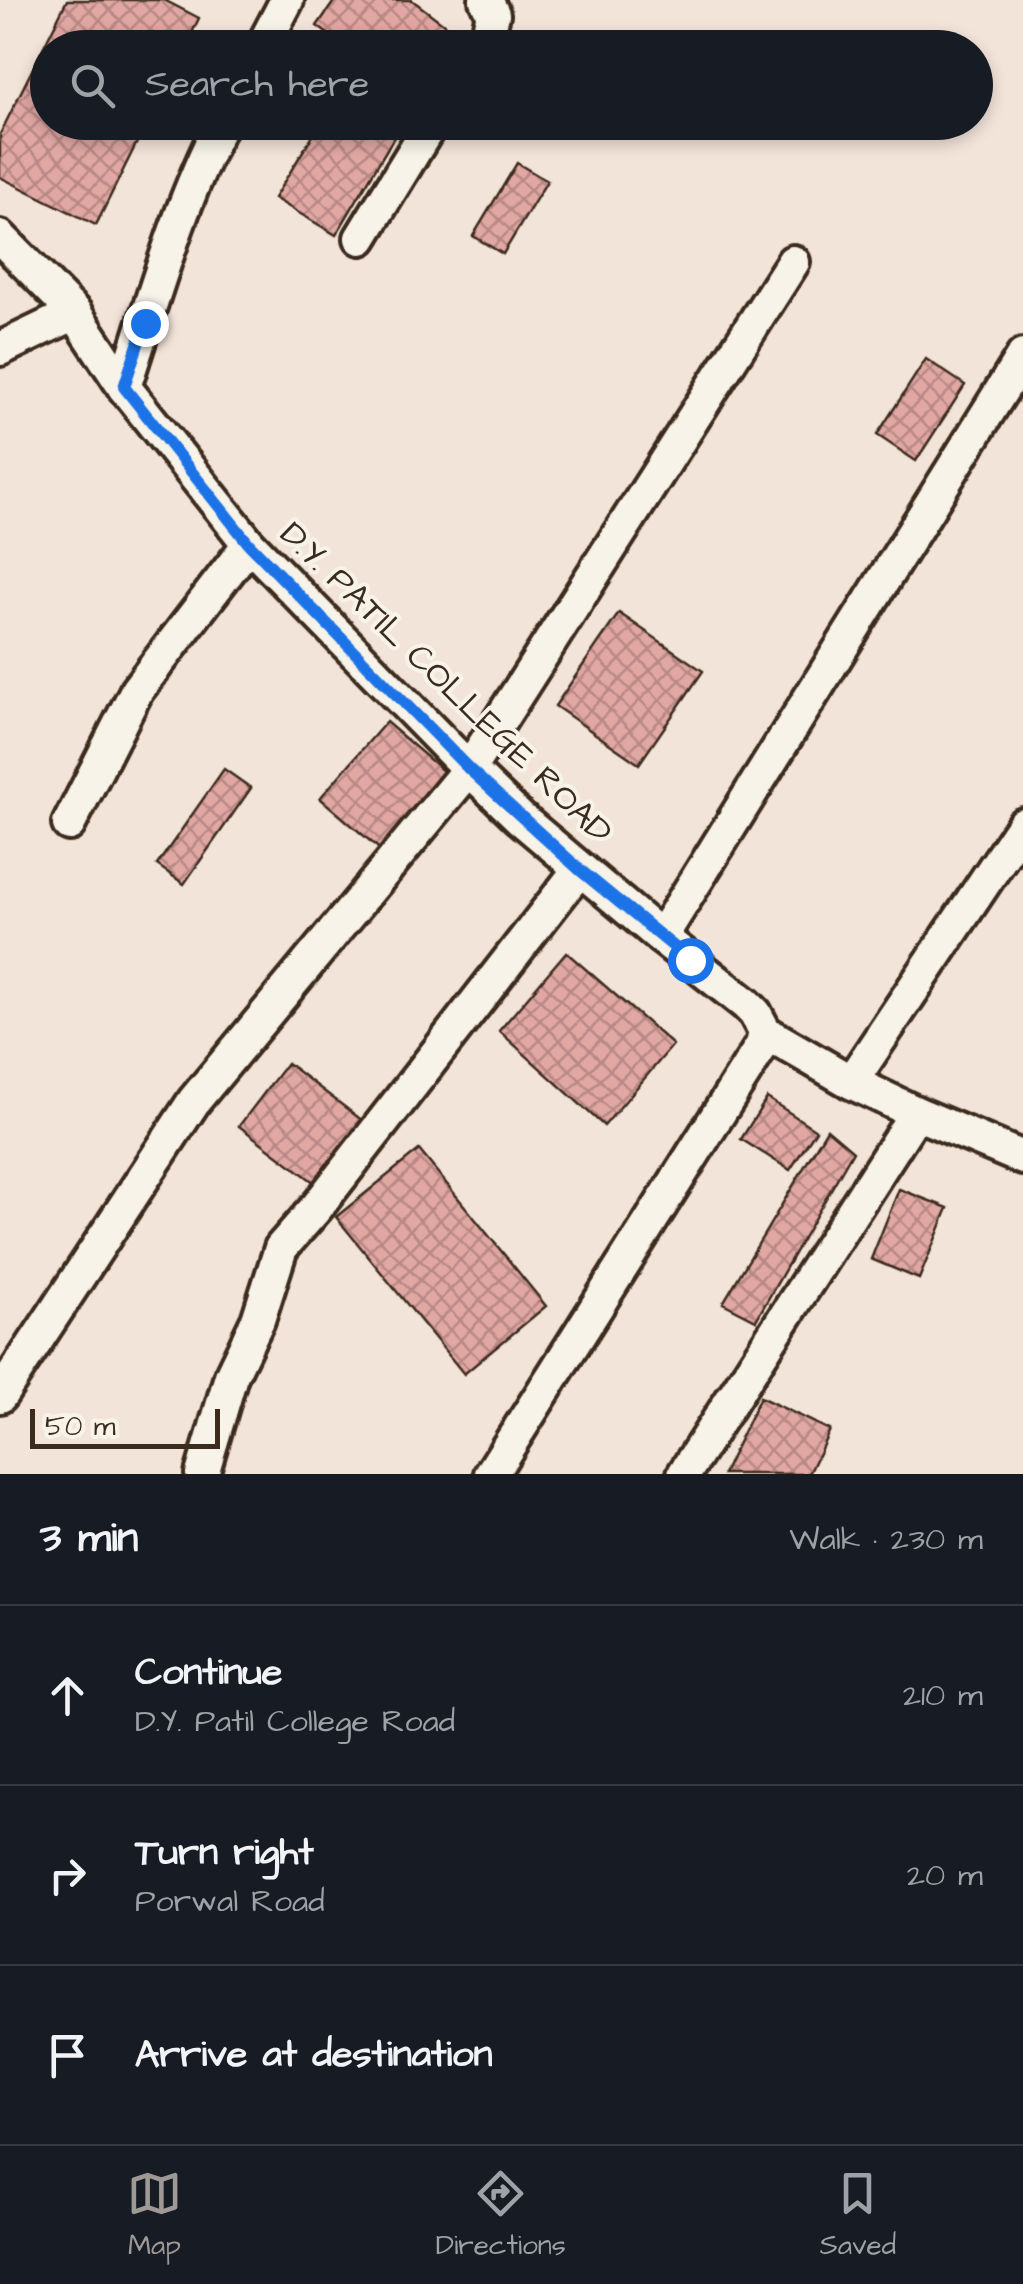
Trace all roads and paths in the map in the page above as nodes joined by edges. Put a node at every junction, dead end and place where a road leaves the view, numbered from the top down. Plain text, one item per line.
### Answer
1 (287, 0) edge
2 (486, 0) edge
3 (271, 30) edge
4 (489, 30) edge
5 (213, 140) edge
6 (421, 140) edge
7 (0, 237) edge
8 (360, 238) dead end
9 (793, 262) dead end
10 (76, 313) junction
11 (0, 349) edge
12 (1023, 356) edge
13 (124, 387) junction
14 (249, 544) junction
15 (469, 769) junction
16 (69, 824) dead end
17 (1023, 825) edge
18 (580, 870) junction
19 (661, 937) junction
20 (765, 1032) junction
21 (851, 1082) junction
22 (916, 1113) junction
23 (1023, 1158) edge
24 (0, 1396) edge
25 (202, 1474) edge
26 (491, 1474) edge
27 (684, 1474) edge

1 - 3 street
2 - 4 street
5 - 13 street
6 - 8 street
7 - 10 street, D.Y. PATIL COLLEGE ROAD
9 - 15 street
10 - 11 street
10 - 13 street, D.Y. PATIL COLLEGE ROAD
12 - 19 street
13 - 14 street, D.Y. PATIL COLLEGE ROAD
14 - 15 street, D.Y. PATIL COLLEGE ROAD
14 - 16 street
15 - 18 street, D.Y. PATIL COLLEGE ROAD
15 - 24 street
17 - 21 street
18 - 19 street, D.Y. PATIL COLLEGE ROAD
18 - 25 street
19 - 20 street, D.Y. PATIL COLLEGE ROAD
20 - 21 street
20 - 26 street
21 - 22 street
22 - 23 street
22 - 27 street

